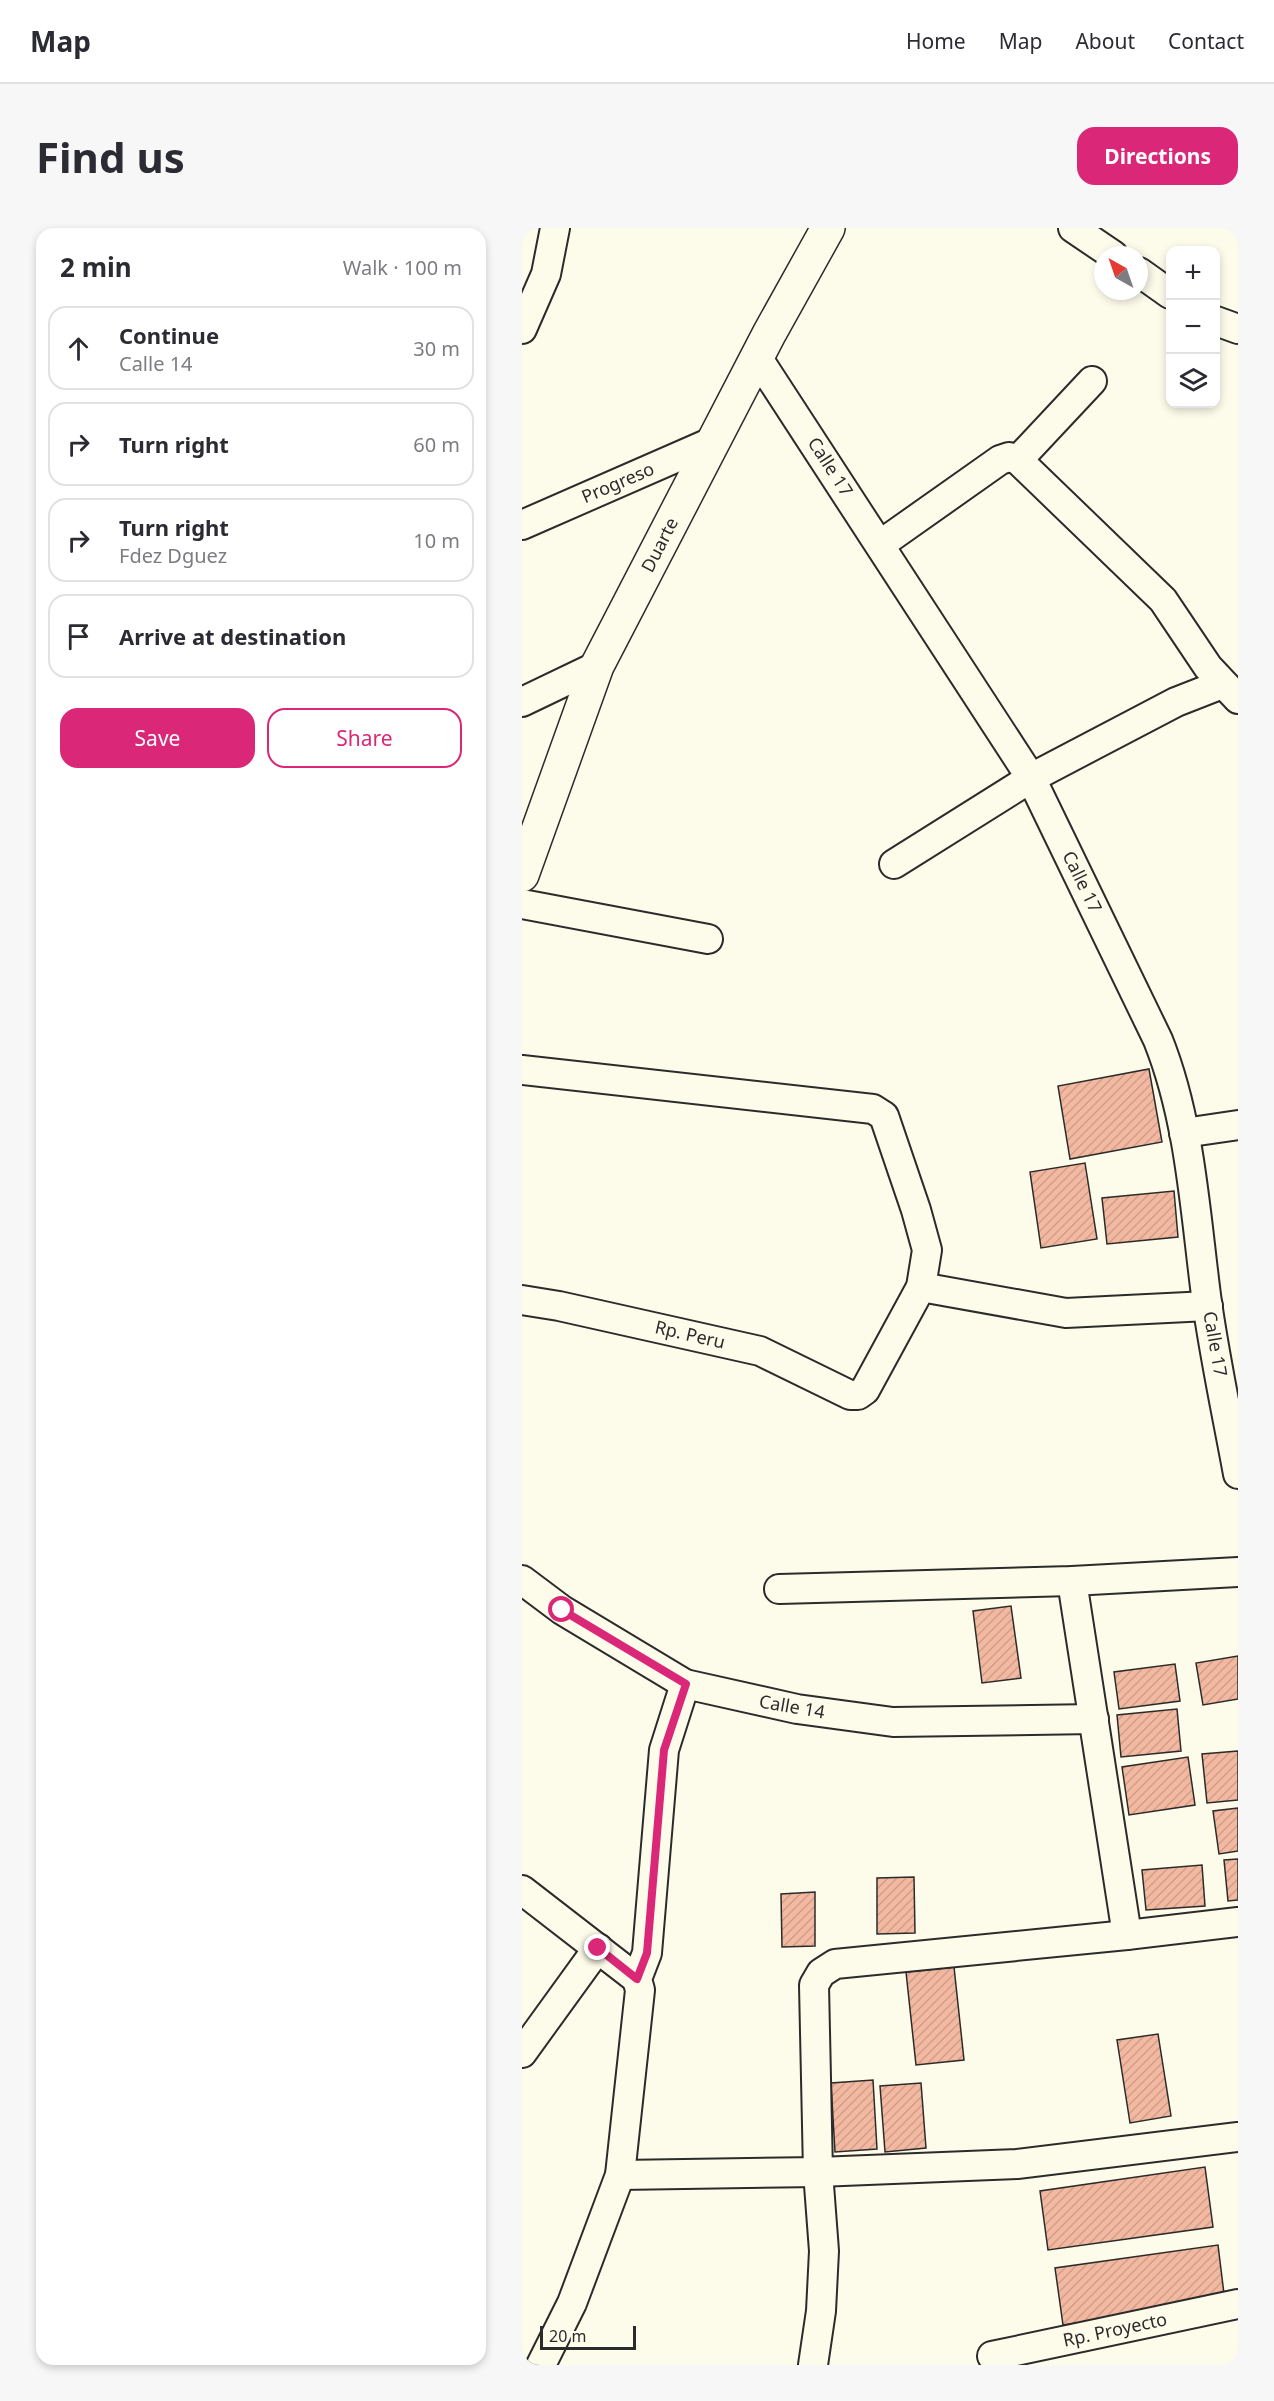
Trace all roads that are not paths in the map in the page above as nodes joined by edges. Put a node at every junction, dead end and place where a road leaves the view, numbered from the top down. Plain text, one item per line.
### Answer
1 (555, 228) edge
2 (828, 228) edge
3 (1073, 228) edge
4 (1100, 246) edge
5 (1148, 278) edge
6 (1166, 291) edge
7 (1220, 323) edge
8 (522, 329) edge
9 (1238, 330) edge
10 (757, 357) junction
11 (1092, 381) dead end
12 (714, 441) junction
13 (1018, 460) junction
14 (522, 525) edge
15 (881, 544) junction
16 (597, 666) junction
17 (1230, 692) edge
18 (522, 702) edge
19 (1031, 778) junction
20 (894, 864) dead end
21 (522, 875) edge
22 (522, 904) edge
23 (708, 939) dead end
24 (522, 1070) edge
25 (1238, 1125) edge
26 (1184, 1133) junction
27 (921, 1287) junction
28 (522, 1300) edge
29 (1208, 1306) junction
30 (1238, 1474) edge
31 (1238, 1572) edge
32 (522, 1580) edge
33 (1072, 1581) junction
34 (779, 1589) dead end
35 (686, 1684) junction
36 (1094, 1719) junction
37 (522, 1890) edge
38 (1238, 1922) edge
39 (1127, 1935) junction
40 (598, 1948) junction
41 (637, 1979) junction
42 (522, 2053) edge
43 (1238, 2137) edge
44 (818, 2172) junction
45 (620, 2175) junction
46 (1238, 2304) edge
47 (992, 2356) dead end
48 (541, 2365) edge
49 (813, 2365) edge

1 - 8 street
2 - 10 street, Duarte
3 - 4 street
5 - 6 street
7 - 9 street
10 - 12 street, Duarte
10 - 15 street, Calle 17
11 - 13 street
12 - 14 street, Progreso
12 - 16 street, Duarte
13 - 15 street
13 - 17 street
15 - 19 street, Calle 17
16 - 18 street
16 - 21 street, Duarte
17 - 19 street
19 - 20 street
19 - 26 street, Calle 17
22 - 23 street
24 - 27 street
25 - 26 street
26 - 29 street, Calle 17
27 - 28 street, Rp. Peru
27 - 29 street
29 - 30 street, Calle 17
31 - 33 street
32 - 35 street, Calle 14
33 - 34 street
33 - 36 street
35 - 36 street, Calle 14
35 - 41 street
36 - 39 street
37 - 40 street
38 - 39 street
39 - 44 street
40 - 41 street
40 - 42 street
41 - 45 street
43 - 44 street
44 - 45 street
44 - 49 street
45 - 48 street
46 - 47 street, Rp. Proyecto

